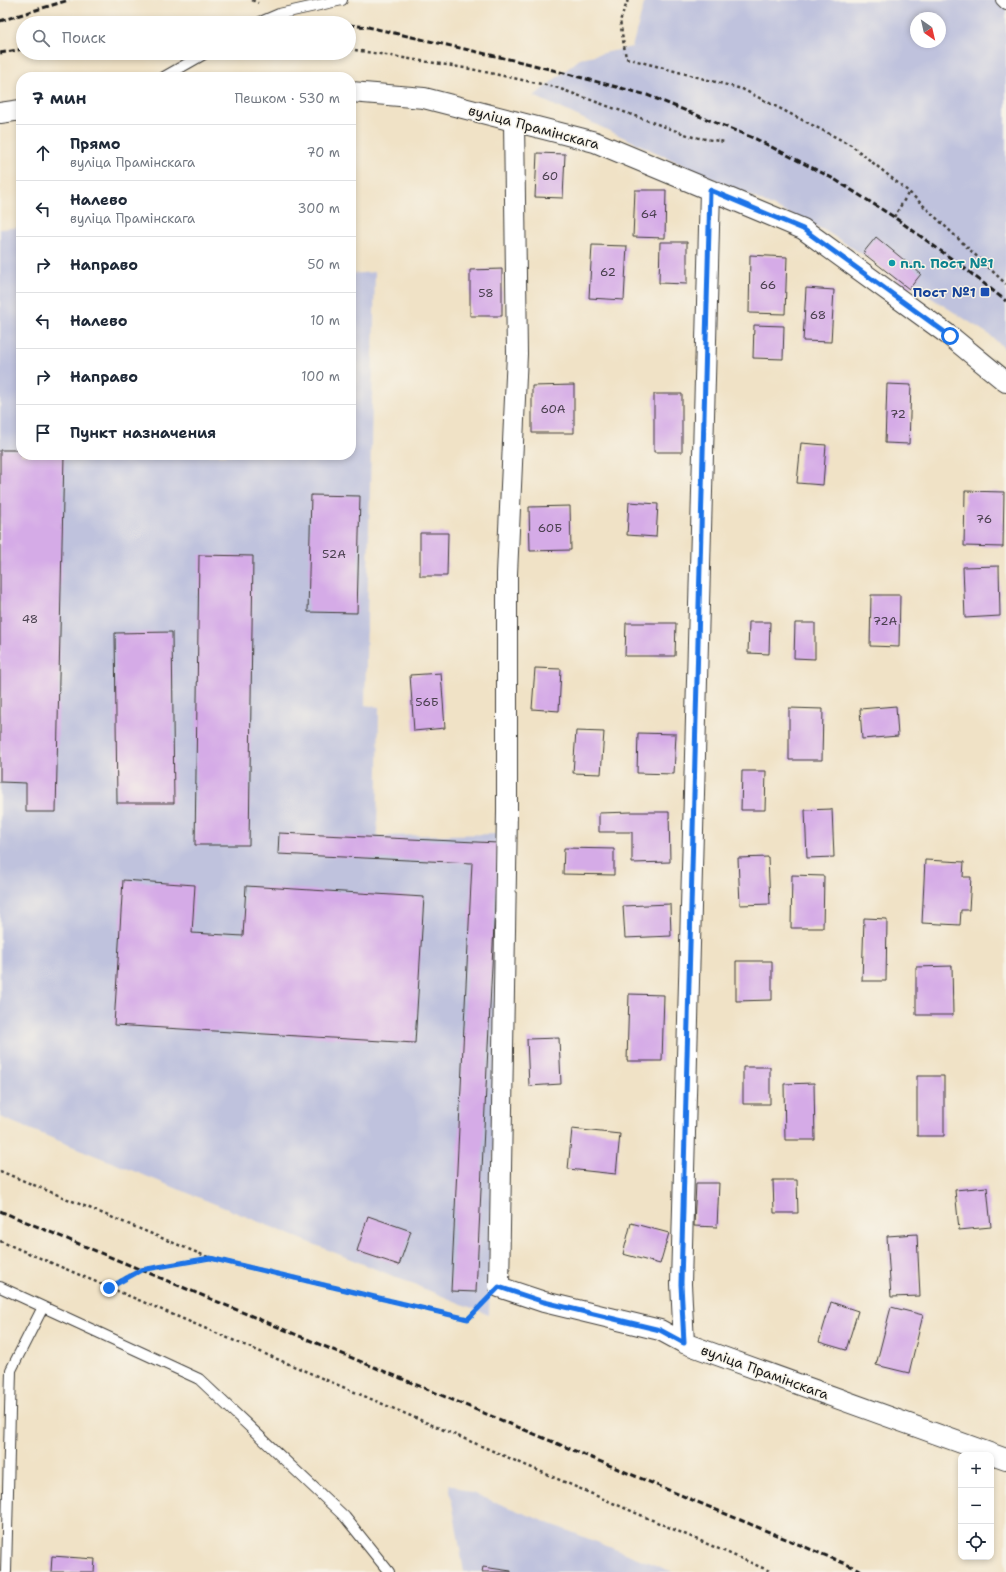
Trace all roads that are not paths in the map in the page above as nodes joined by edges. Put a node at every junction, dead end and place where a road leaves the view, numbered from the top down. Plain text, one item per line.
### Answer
1 (342, 0) edge
2 (1001, 0) edge
3 (1006, 5) edge
4 (274, 16) edge
5 (194, 60) edge
6 (173, 72) edge
7 (356, 92) edge
8 (16, 111) edge
9 (0, 114) edge
10 (514, 121) junction
11 (710, 190) junction
12 (1006, 382) edge
13 (0, 1287) edge
14 (44, 1308) junction
15 (684, 1343) junction
16 (1006, 1459) edge
17 (6, 1572) edge
18 (389, 1572) edge

1 - 4 lane
2 - 3 lane
5 - 6 lane
7 - 10 street, вуліца Прамінскага
8 - 9 street
10 - 11 street, вуліца Прамінскага
10 - 15 street
11 - 12 street, вуліца Прамінскага
11 - 15 street, вуліца Прамінскага
13 - 14 lane
14 - 17 lane
14 - 18 lane
15 - 16 street, вуліца Прамінскага

